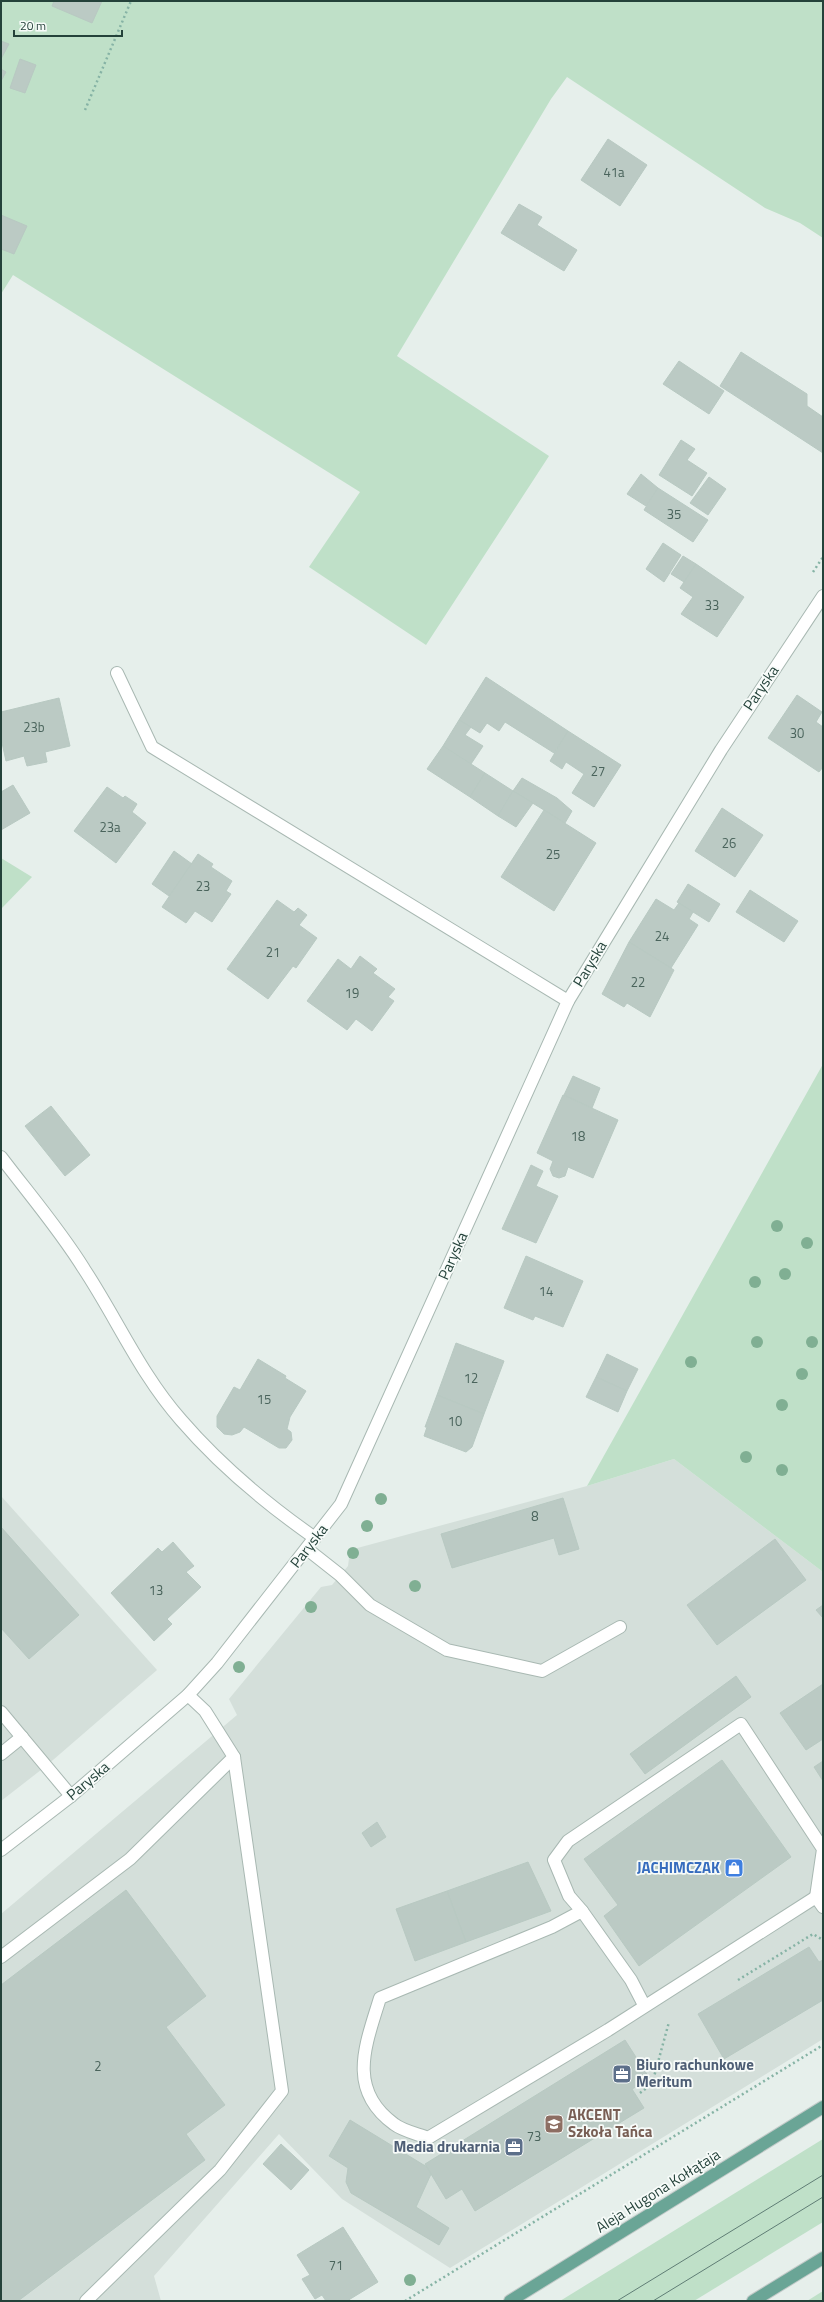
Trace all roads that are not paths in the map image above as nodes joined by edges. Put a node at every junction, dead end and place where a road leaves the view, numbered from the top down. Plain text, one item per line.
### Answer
1 (823, 596) edge
2 (117, 673) dead end
3 (568, 1001) junction
4 (1, 1157) edge
5 (315, 1538) junction
6 (307, 1549) junction
7 (620, 1627) dead end
8 (188, 1695) junction
9 (1, 1712) edge
10 (22, 1737) junction
11 (1, 1754) edge
12 (234, 1757) junction
13 (71, 1796) junction
14 (1, 1850) edge
15 (820, 1902) edge
16 (582, 1911) junction
17 (1, 1957) edge
18 (644, 2005) junction
19 (823, 2107) edge
20 (823, 2258) edge
21 (86, 2301) edge
22 (510, 2301) edge
23 (753, 2301) edge

1 - 3 street, Paryska
2 - 3 street
3 - 5 street, Paryska
4 - 5 street
5 - 6 street, Paryska
6 - 7 street
6 - 8 street, Paryska
8 - 12 street
8 - 13 street, Paryska
9 - 10 street
10 - 11 street
10 - 13 street
12 - 17 street
12 - 21 street
13 - 14 street, Paryska
15 - 16 street
15 - 18 street
16 - 18 street
16 - 18 street
19 - 22 main road, Aleja Hugona Kołłątaja
20 - 23 main road

